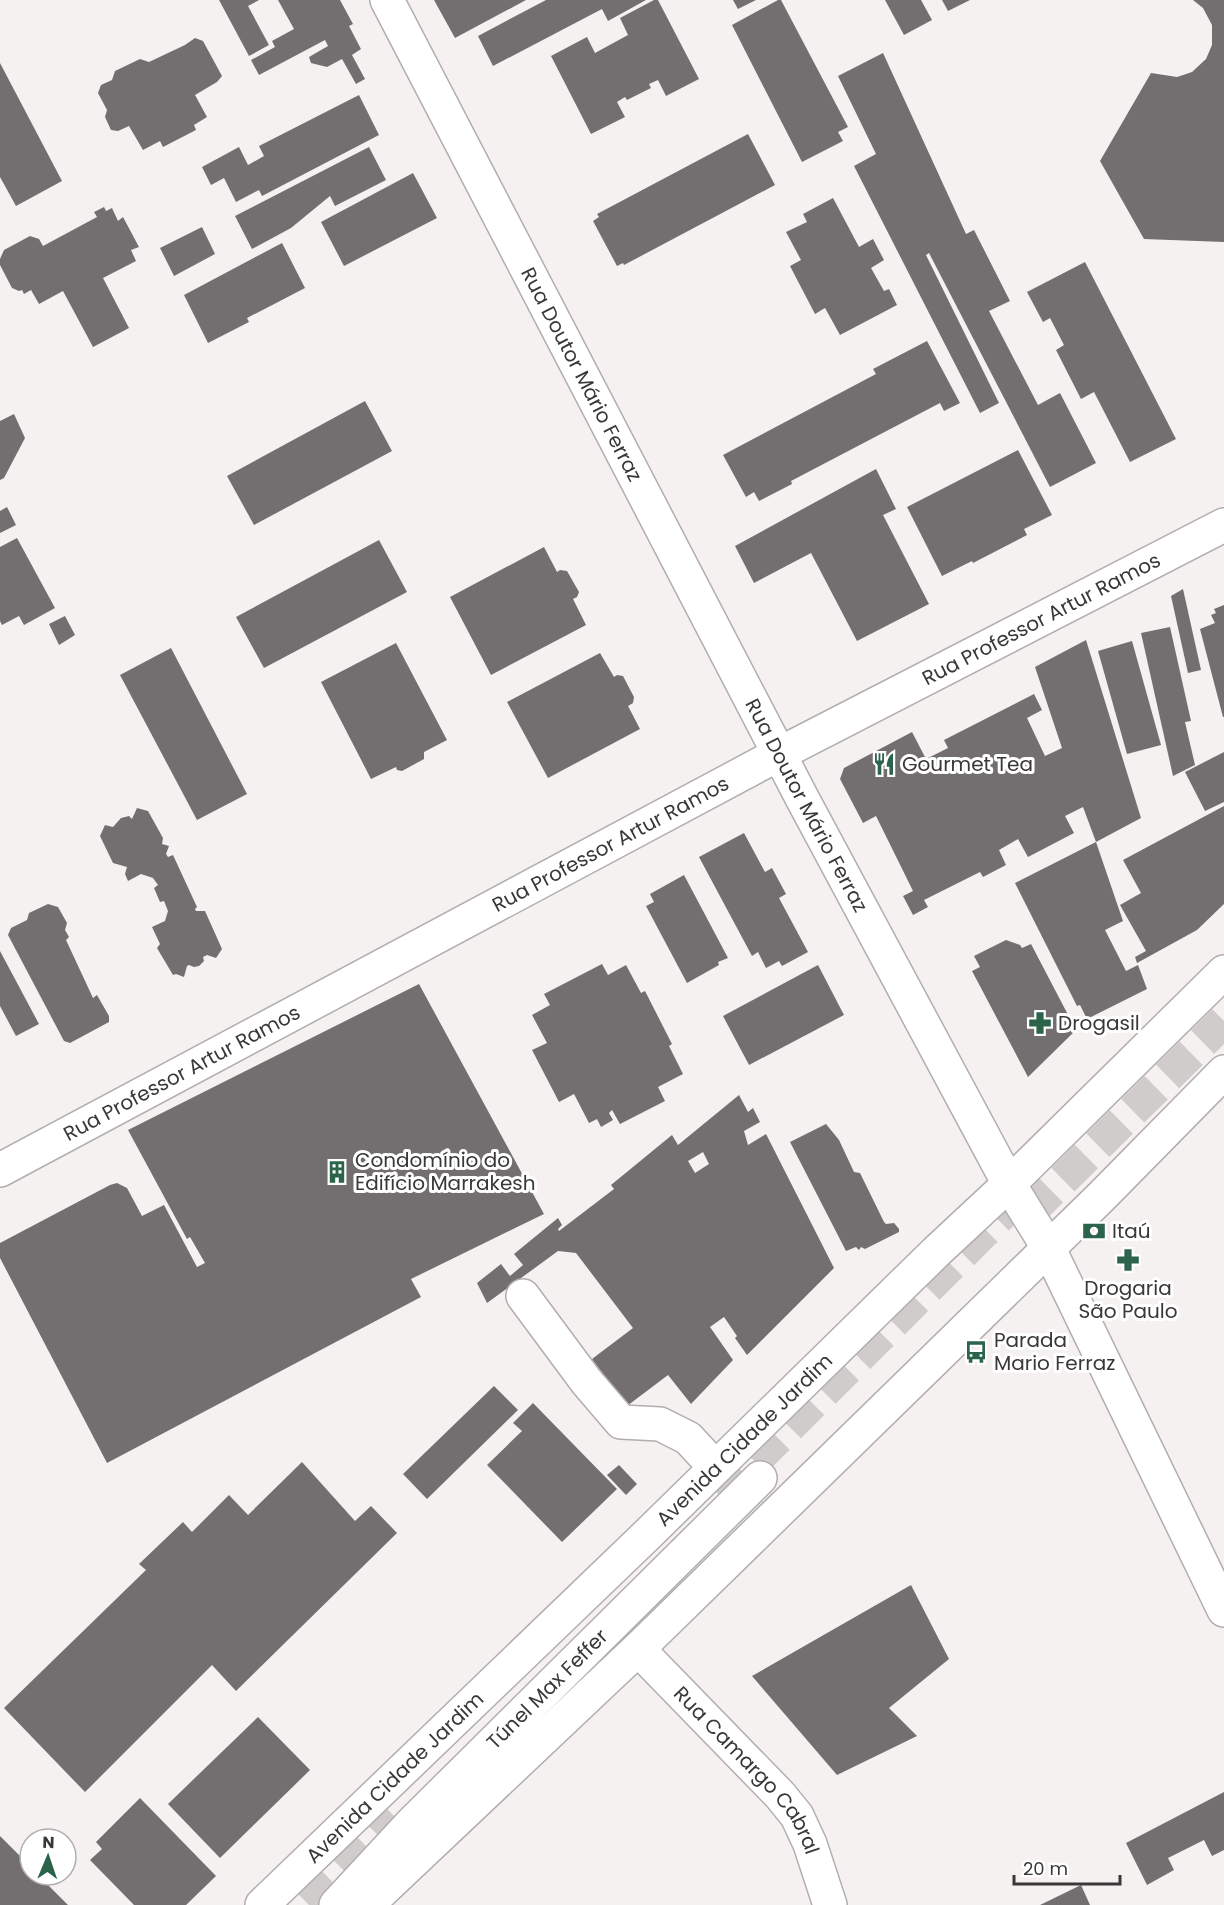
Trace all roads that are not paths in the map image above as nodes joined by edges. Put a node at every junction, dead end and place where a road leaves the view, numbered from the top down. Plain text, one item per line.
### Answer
1 (387, 0) edge
2 (1224, 525) edge
3 (779, 754) junction
4 (1224, 972) edge
5 (1224, 1072) edge
6 (0, 1170) edge
7 (1009, 1184) junction
8 (1048, 1247) junction
9 (523, 1296) dead end
10 (715, 1467) junction
11 (760, 1478) dead end
12 (1224, 1610) edge
13 (638, 1649) junction
14 (262, 1905) edge
15 (336, 1905) edge
16 (367, 1905) edge
17 (830, 1905) edge

1 - 3 main road, Rua Doutor Mário Ferraz
2 - 3 main road, Rua Professor Artur Ramos
3 - 6 main road, Rua Professor Artur Ramos
3 - 7 main road, Rua Doutor Mário Ferraz
4 - 7 main road, Avenida Cidade Jardim
5 - 8 main road
7 - 8 main road, Rua Doutor Mário Ferraz
7 - 10 main road, Avenida Cidade Jardim
8 - 12 main road, Rua Doutor Mário Ferraz
8 - 13 main road
9 - 10 main road
10 - 14 main road, Avenida Cidade Jardim
11 - 15 main road, Túnel Max Feffer
13 - 16 main road
13 - 17 main road, Rua Camargo Cabral

